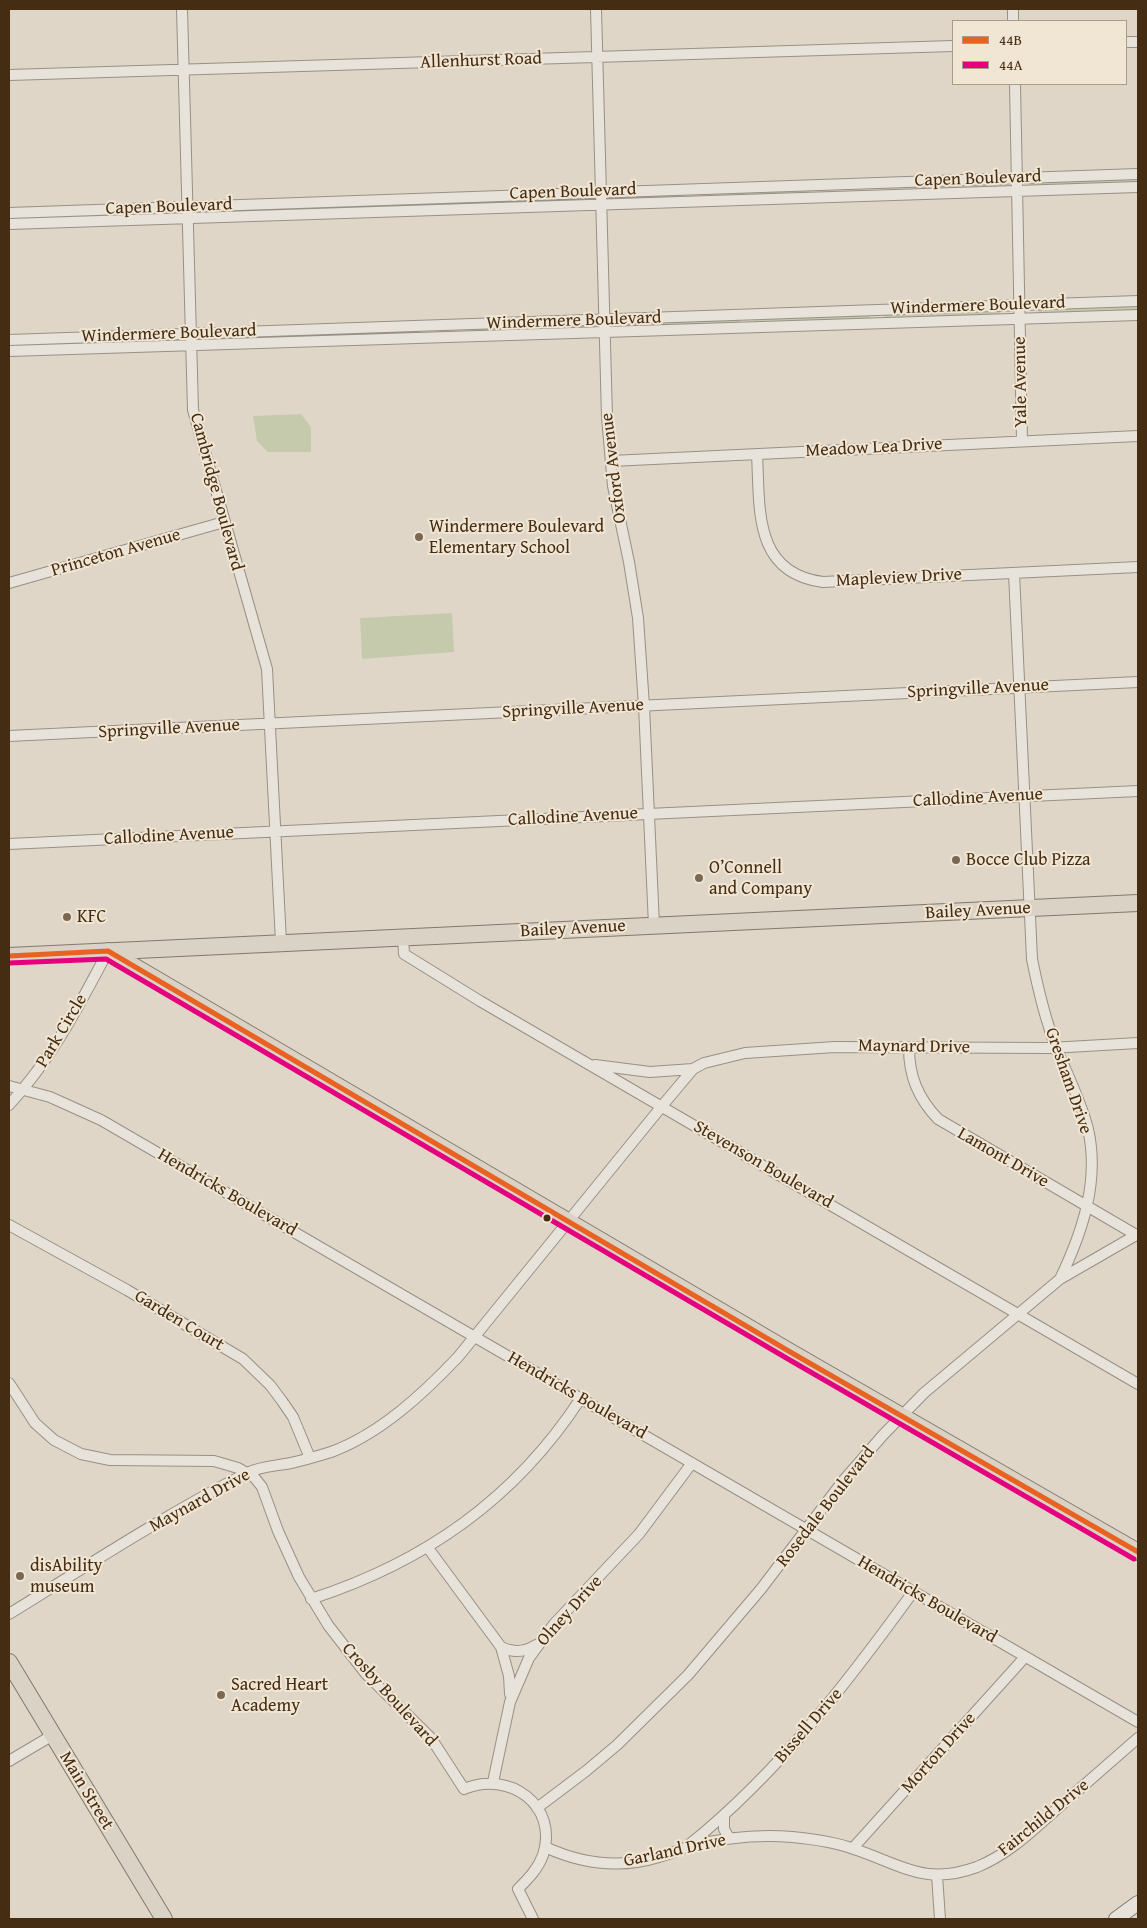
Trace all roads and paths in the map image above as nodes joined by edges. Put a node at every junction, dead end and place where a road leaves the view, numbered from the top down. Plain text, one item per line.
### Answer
1 (182, 9) edge
2 (596, 9) edge
3 (952, 46) edge
4 (597, 58) junction
5 (184, 70) junction
6 (9, 75) edge
7 (1014, 85) edge
8 (1138, 174) edge
9 (1017, 178) junction
10 (1138, 188) edge
11 (601, 191) junction
12 (1018, 192) junction
13 (602, 203) junction
14 (188, 206) junction
15 (9, 213) edge
16 (188, 218) junction
17 (9, 224) edge
18 (1138, 301) edge
19 (1019, 304) junction
20 (1138, 315) edge
21 (1020, 319) junction
22 (604, 320) junction
23 (605, 332) junction
24 (190, 334) junction
25 (9, 340) edge
26 (191, 345) junction
27 (9, 351) edge
28 (1138, 436) edge
29 (1022, 441) junction
30 (758, 454) junction
31 (611, 461) junction
32 (224, 522) junction
33 (1138, 567) edge
34 (1014, 573) junction
35 (9, 583) edge
36 (1138, 682) edge
37 (1020, 688) junction
38 (644, 706) junction
39 (269, 724) junction
40 (9, 736) edge
41 (1138, 791) edge
42 (1025, 796) junction
43 (649, 814) junction
44 (274, 831) junction
45 (9, 844) edge
46 (1138, 903) edge
47 (1028, 908) junction
48 (654, 925) junction
49 (403, 937) junction
50 (281, 942) junction
51 (161, 948) junction
52 (108, 951) junction
53 (9, 956) edge
54 (162, 984) junction
55 (1138, 1043) edge
56 (1056, 1047) junction
57 (910, 1048) junction
58 (592, 1064) junction
59 (693, 1069) junction
60 (9, 1086) edge
61 (24, 1088) junction
62 (9, 1105) edge
63 (662, 1106) junction
64 (1087, 1205) junction
65 (569, 1221) junction
66 (9, 1225) edge
67 (1138, 1235) edge
68 (1060, 1279) junction
69 (1019, 1315) junction
70 (475, 1337) junction
71 (9, 1383) edge
72 (1138, 1384) edge
73 (581, 1398) junction
74 (902, 1415) junction
75 (310, 1458) junction
76 (692, 1462) junction
77 (247, 1473) junction
78 (806, 1529) junction
79 (428, 1548) junction
80 (1138, 1552) edge
81 (913, 1592) junction
82 (311, 1599) junction
83 (9, 1614) edge
84 (539, 1643) junction
85 (501, 1647) junction
86 (1025, 1657) junction
87 (9, 1662) edge
88 (510, 1702) junction
89 (1138, 1722) edge
90 (53, 1735) junction
91 (1138, 1738) edge
92 (9, 1761) edge
93 (493, 1782) junction
94 (537, 1808) junction
95 (724, 1817) junction
96 (729, 1838) junction
97 (688, 1846) junction
98 (545, 1847) junction
99 (853, 1848) junction
100 (937, 1875) junction
101 (1138, 1903) edge
102 (164, 1919) edge
103 (534, 1919) edge
104 (940, 1919) edge
105 (1116, 1919) edge

1 - 5 street, Cambridge Boulevard
2 - 4 street, Oxford Avenue
3 - 4 street, Allenhurst Road
4 - 5 street, Allenhurst Road
4 - 11 street, Oxford Avenue
5 - 6 street, Allenhurst Road
5 - 14 street, Cambridge Boulevard
7 - 9 street, Yale Avenue
8 - 9 street, Capen Boulevard
9 - 11 street, Capen Boulevard
9 - 12 street, Yale Avenue
10 - 12 street, Capen Boulevard
11 - 13 street, Oxford Avenue
11 - 14 street, Capen Boulevard
12 - 13 street, Capen Boulevard
12 - 19 street, Yale Avenue
13 - 16 street, Capen Boulevard
13 - 22 street, Oxford Avenue
14 - 15 street, Capen Boulevard
14 - 16 street, Cambridge Boulevard
16 - 17 street, Capen Boulevard
16 - 24 street, Cambridge Boulevard
18 - 19 street, Windermere Boulevard
19 - 21 street, Yale Avenue
19 - 22 street, Windermere Boulevard
20 - 21 street, Windermere Boulevard
21 - 23 street, Windermere Boulevard
21 - 29 street, Yale Avenue
22 - 23 street, Oxford Avenue
22 - 24 street, Windermere Boulevard
23 - 26 street, Windermere Boulevard
23 - 31 street, Oxford Avenue
24 - 25 street, Windermere Boulevard
24 - 26 street, Cambridge Boulevard
26 - 27 street, Windermere Boulevard
26 - 32 street, Cambridge Boulevard
28 - 29 street, Meadow Lea Drive
29 - 30 street, Meadow Lea Drive
30 - 31 street, Meadow Lea Drive
30 - 34 street, Mapleview Drive
31 - 38 street, Oxford Avenue
32 - 35 street, Princeton Avenue
32 - 39 street, Cambridge Boulevard
33 - 34 street, Mapleview Drive
34 - 37 street, Gresham Drive
36 - 37 street, Springville Avenue
37 - 38 street, Springville Avenue
37 - 42 street, Gresham Drive
38 - 39 street, Springville Avenue
38 - 43 street, Oxford Avenue
39 - 40 street, Springville Avenue
39 - 44 street, Cambridge Boulevard
41 - 42 street, Callodine Avenue
42 - 43 street, Callodine Avenue
42 - 47 street, Gresham Drive
43 - 44 street, Callodine Avenue
43 - 48 street, Oxford Avenue
44 - 45 street, Callodine Avenue
44 - 50 street, Cambridge Boulevard
46 - 47 main road, Bailey Avenue
47 - 48 main road, Bailey Avenue
47 - 56 street, Gresham Drive
48 - 49 main road, Bailey Avenue
49 - 50 main road, Bailey Avenue
49 - 58 street, Stevenson Boulevard
50 - 51 main road, Bailey Avenue
51 - 52 main road, Bailey Avenue
51 - 54 main road
52 - 53 main road, Bailey Avenue
52 - 54 main road
52 - 61 street, Park Circle
54 - 65 main road
55 - 56 street, Maynard Drive
56 - 57 street, Maynard Drive
56 - 64 street, Gresham Drive
57 - 59 street, Maynard Drive
57 - 64 street, Lamont Drive
58 - 59 street, Maynard Drive
58 - 63 street, Stevenson Boulevard
59 - 63 street, Maynard Drive
60 - 61 street, Hendricks Boulevard
61 - 62 street, Park Circle
61 - 70 street, Hendricks Boulevard
63 - 65 street, Maynard Drive
63 - 69 street, Stevenson Boulevard
64 - 67 street, Lamont Drive
64 - 68 street, Gresham Drive
65 - 70 street, Maynard Drive
65 - 74 main road
66 - 75 street, Garden Court
67 - 68 street, Rosedale Boulevard
68 - 69 street, Rosedale Boulevard
69 - 72 street, Stevenson Boulevard
69 - 74 street, Rosedale Boulevard
70 - 73 street, Hendricks Boulevard
70 - 75 street, Maynard Drive
71 - 77 street, Crosby Boulevard
73 - 76 street, Hendricks Boulevard
73 - 79 street
74 - 78 street, Rosedale Boulevard
74 - 80 main road
75 - 77 street, Maynard Drive
76 - 78 street, Hendricks Boulevard
76 - 84 street, Olney Drive
77 - 82 street, Crosby Boulevard
77 - 83 street, Maynard Drive
78 - 81 street, Hendricks Boulevard
78 - 94 street, Rosedale Boulevard
79 - 82 street
79 - 85 street
81 - 86 street, Hendricks Boulevard
81 - 95 street, Bissell Drive
82 - 93 street, Crosby Boulevard
84 - 85 street
84 - 88 street, Olney Drive
85 - 88 street
86 - 89 street, Hendricks Boulevard
86 - 99 street, Morton Drive
87 - 90 main road, Main Street
88 - 93 street, Olney Drive
90 - 92 street
90 - 102 main road, Main Street
91 - 100 street, Fairchild Drive
93 - 94 street, Crosby Boulevard
94 - 98 street, Crosby Boulevard
95 - 96 street
95 - 97 street, Bissell Drive
96 - 97 street, Garland Drive
96 - 99 street, Garland Drive
97 - 98 street, Garland Drive
98 - 103 street, Crosby Boulevard
99 - 100 street, Garland Drive
100 - 104 street
101 - 105 street

